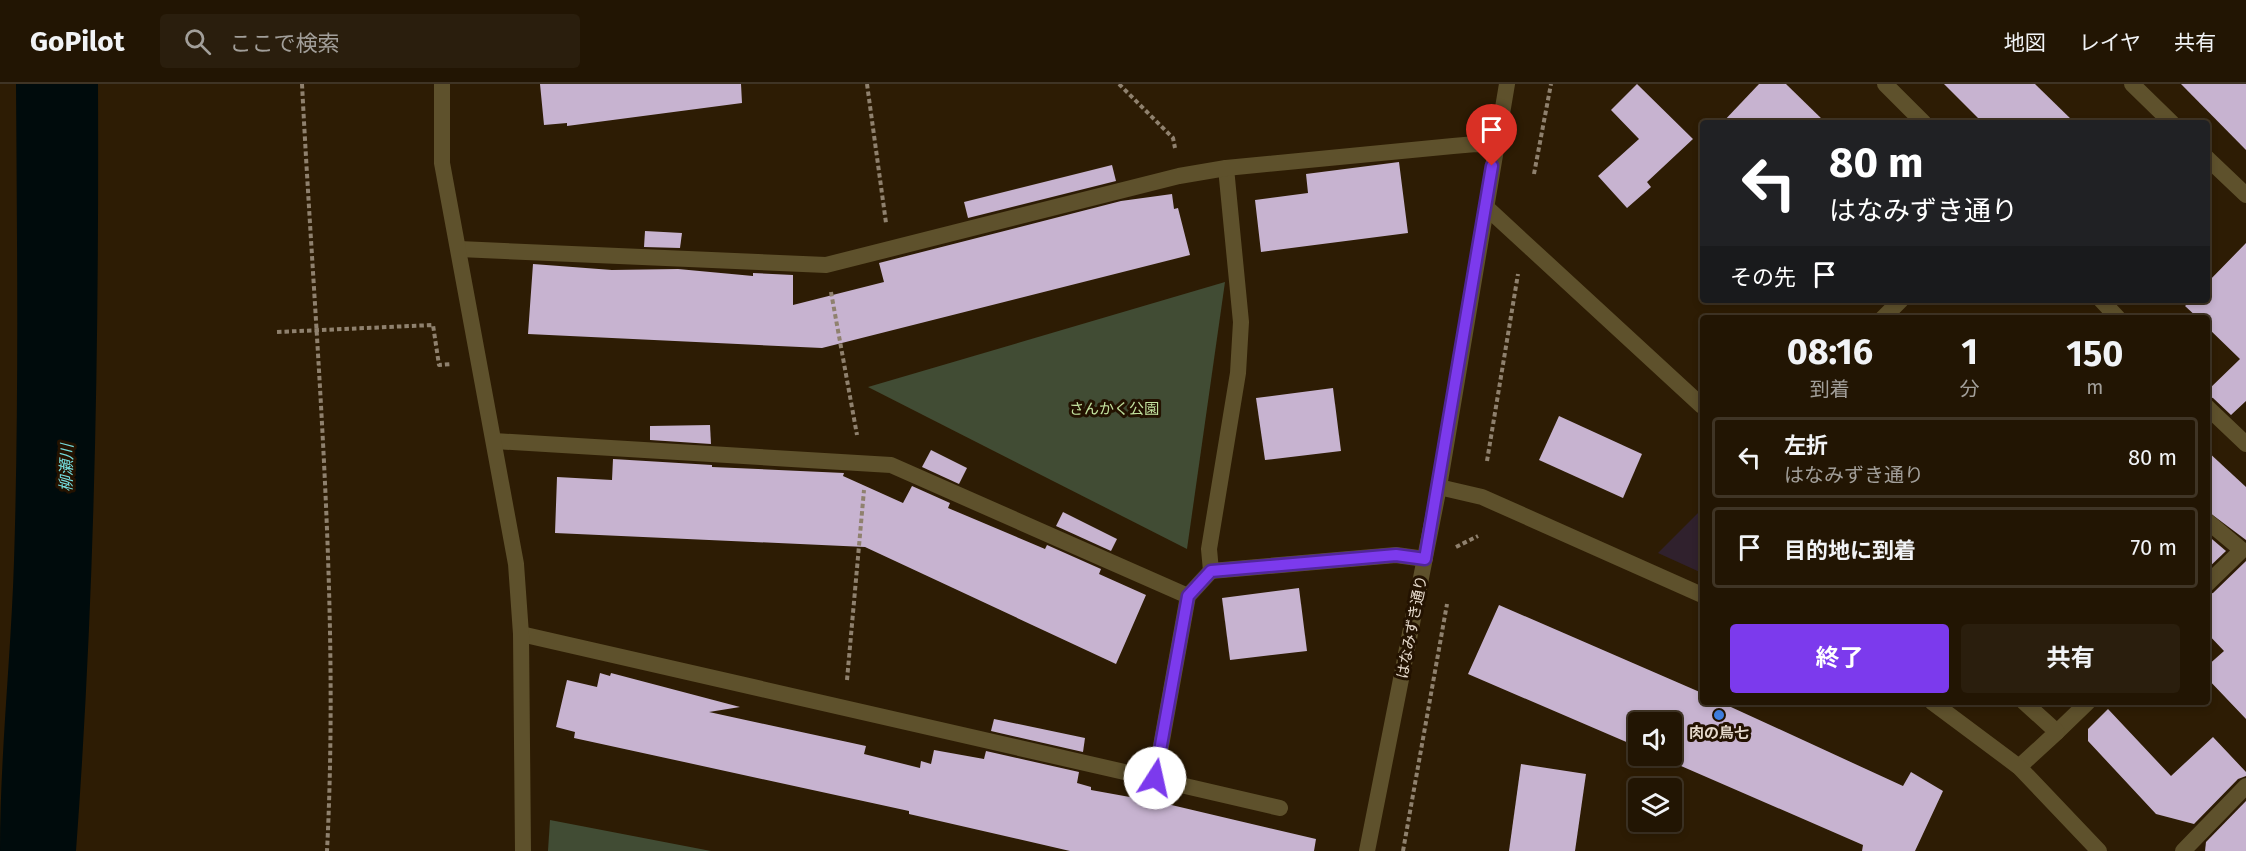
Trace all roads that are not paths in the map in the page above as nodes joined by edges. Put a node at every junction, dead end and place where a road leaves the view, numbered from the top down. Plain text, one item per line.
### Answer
1 (442, 84) edge
2 (1507, 84) edge
3 (1884, 84) edge
4 (2132, 84) edge
5 (1921, 120) edge
6 (2169, 120) edge
7 (1496, 146) junction
8 (2210, 161) edge
9 (1226, 168) junction
10 (2246, 195) edge
11 (1486, 207) junction
12 (459, 249) junction
13 (1898, 303) edge
14 (2104, 303) edge
15 (1886, 315) edge
16 (2115, 315) edge
17 (1700, 404) edge
18 (2210, 410) edge
19 (494, 441) junction
20 (2246, 444) edge
21 (1439, 487) junction
22 (2210, 523) edge
23 (1425, 559) junction
24 (1211, 571) junction
25 (2210, 581) edge
26 (1700, 594) edge
27 (1188, 596) junction
28 (521, 634) junction
29 (1936, 705) edge
30 (2027, 705) edge
31 (2085, 705) edge
32 (2057, 732) junction
33 (2019, 767) junction
34 (1155, 778) junction
35 (2246, 786) edge
36 (1280, 808) dead end
37 (522, 851) edge
38 (1367, 851) edge
39 (2099, 851) edge
40 (2183, 851) edge

1 - 12 street
2 - 7 street, はなみずき通り
3 - 5 street
4 - 6 street
7 - 9 street
7 - 11 street, はなみずき通り
8 - 10 street
9 - 12 street
9 - 24 street
11 - 17 street
11 - 21 street, はなみずき通り
12 - 19 street
13 - 15 street
14 - 16 street
18 - 20 street
19 - 27 street
19 - 28 street
21 - 23 street, はなみずき通り
21 - 26 street
22 - 25 street
23 - 24 street
23 - 38 street, はなみずき通り
24 - 27 street
27 - 34 street
28 - 34 street
28 - 37 street
29 - 33 street
30 - 32 street
31 - 32 street
32 - 33 street
33 - 39 street
34 - 36 street
35 - 40 street

